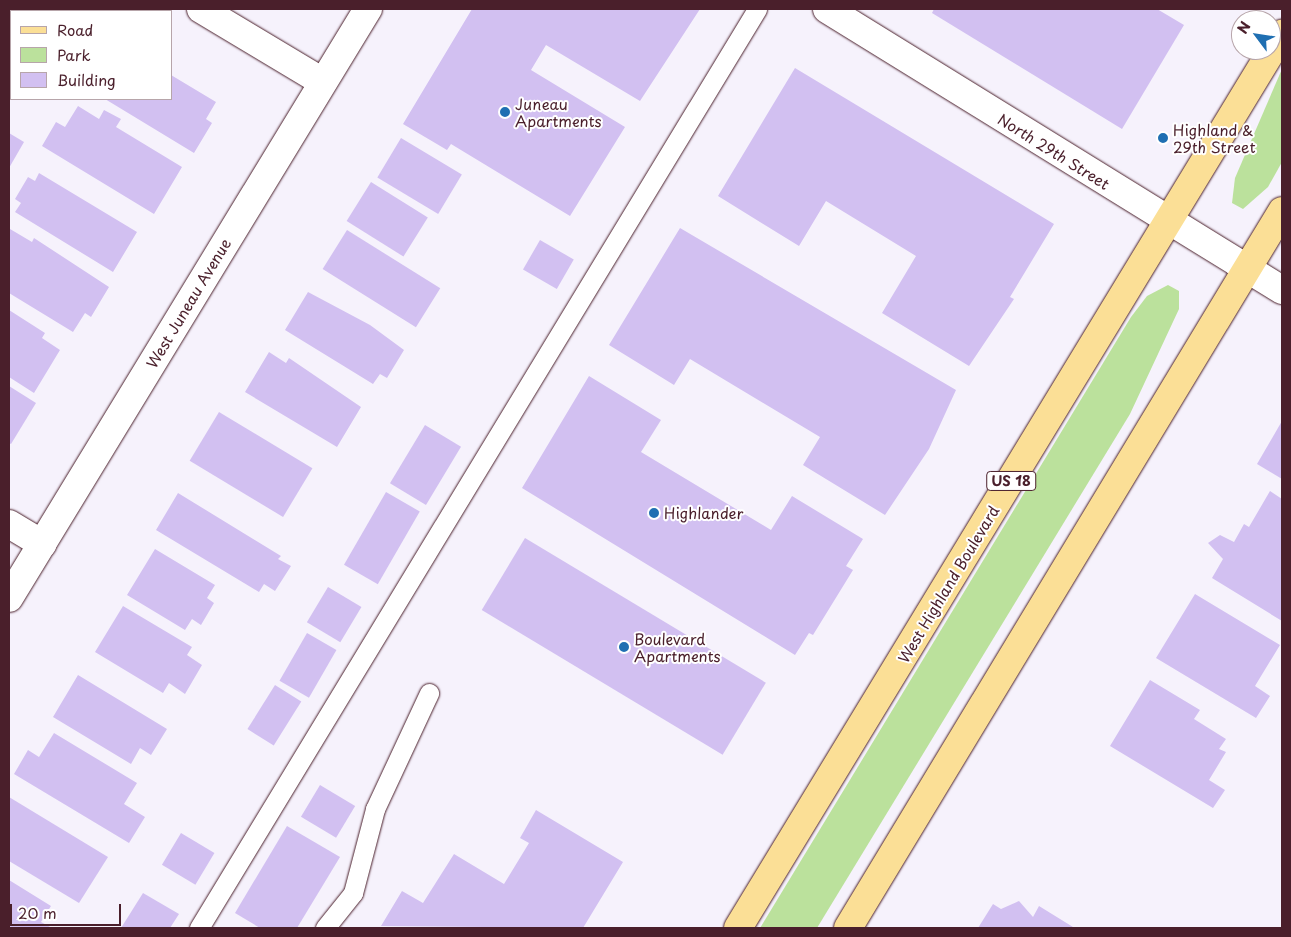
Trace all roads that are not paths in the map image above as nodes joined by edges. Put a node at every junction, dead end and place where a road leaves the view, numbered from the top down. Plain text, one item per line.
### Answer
1 (201, 9) edge
2 (368, 9) edge
3 (757, 9) edge
4 (827, 9) edge
5 (1282, 34) edge
6 (323, 82) junction
7 (1282, 211) edge
8 (1168, 222) junction
9 (1246, 268) junction
10 (1282, 290) edge
11 (9, 524) edge
12 (42, 544) junction
13 (9, 598) edge
14 (429, 692) dead end
15 (205, 926) edge
16 (325, 928) edge
17 (738, 928) edge
18 (848, 928) edge

1 - 6 street
2 - 6 street, West Juneau Avenue
3 - 15 lane
4 - 8 street, North 29th Street
5 - 8 main road, West Highland Boulevard / US 18
6 - 12 street, West Juneau Avenue
7 - 9 main road
8 - 9 street, North 29th Street
8 - 17 main road, West Highland Boulevard / US 18
9 - 10 street, North 29th Street
9 - 18 main road
11 - 12 street
12 - 13 street, West Juneau Avenue
14 - 16 lane

